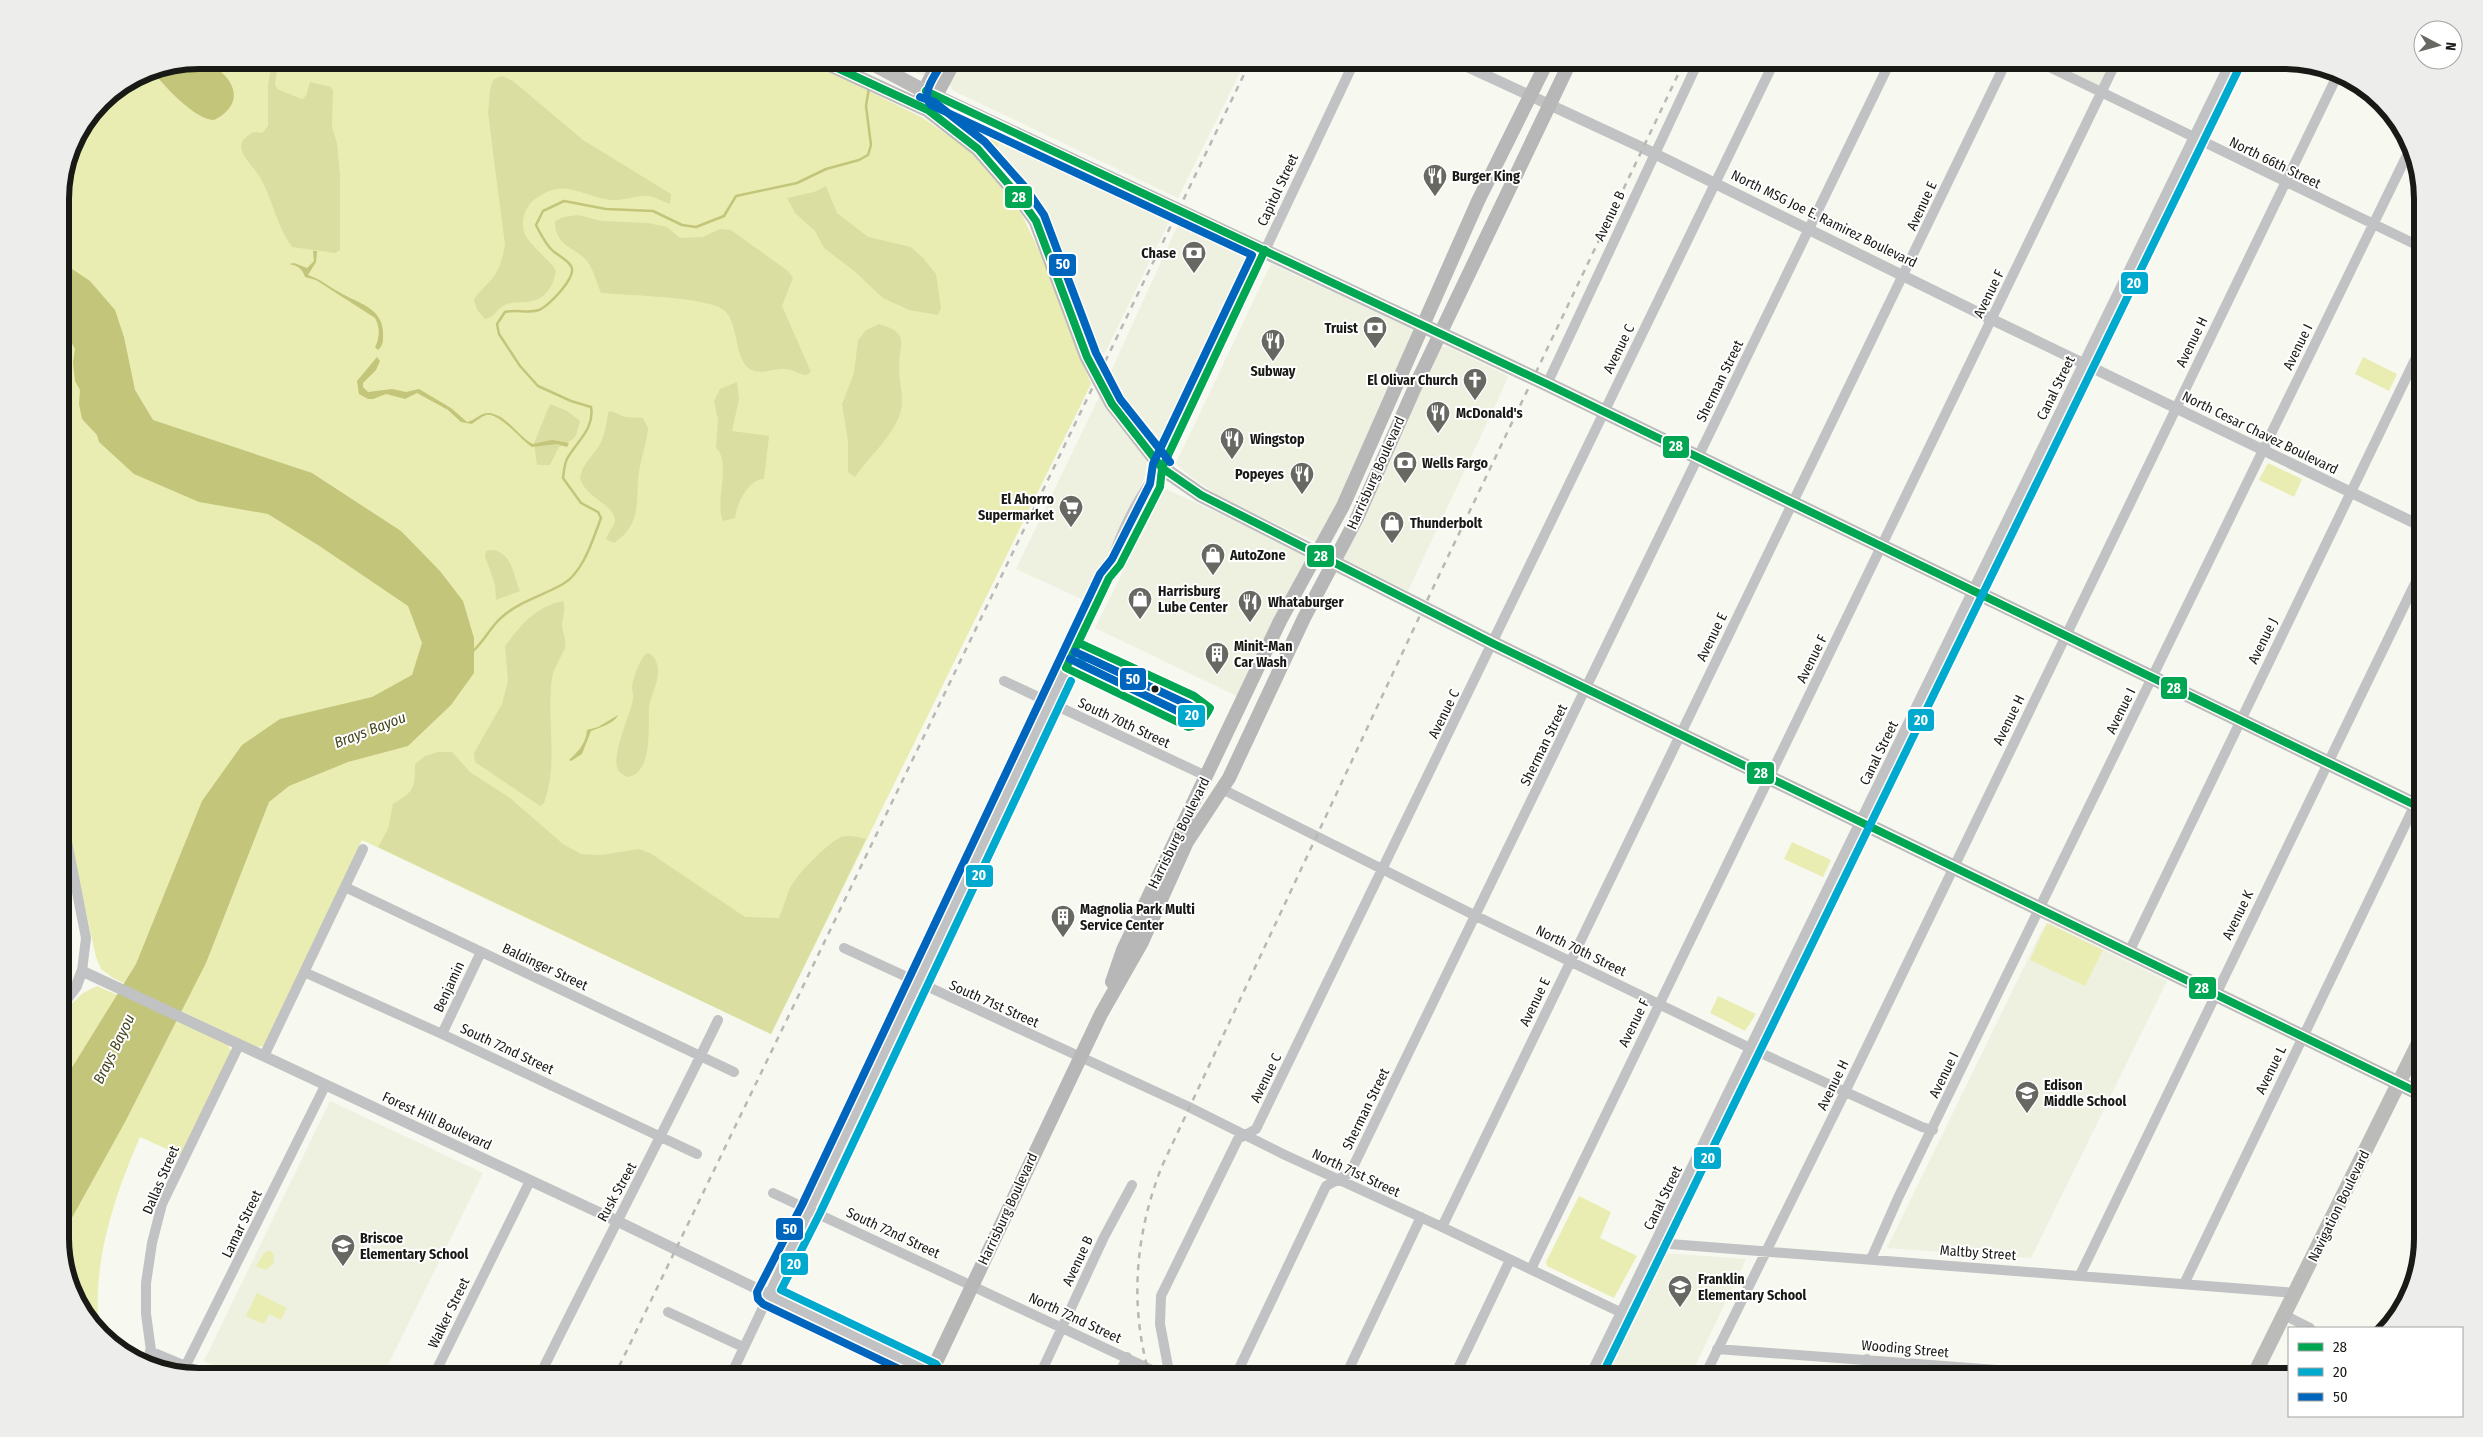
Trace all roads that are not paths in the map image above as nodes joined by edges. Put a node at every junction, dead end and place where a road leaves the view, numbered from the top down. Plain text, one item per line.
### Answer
1 (839, 69) edge
2 (883, 69) edge
3 (937, 69) edge
4 (948, 69) edge
5 (1351, 69) edge
6 (1472, 69) edge
7 (1544, 69) edge
8 (1567, 69) edge
9 (1694, 69) edge
10 (1771, 69) edge
11 (1887, 69) edge
12 (2003, 69) edge
13 (2053, 69) edge
14 (2113, 69) edge
15 (2228, 69) edge
16 (2335, 80) edge
17 (930, 93) junction
18 (2101, 93) junction
19 (1530, 96) junction
20 (1550, 103) junction
21 (922, 108) junction
22 (2194, 139) junction
23 (1654, 153) junction
24 (2407, 156) edge
25 (2285, 182) junction
26 (1716, 184) junction
27 (2374, 226) junction
28 (1809, 230) junction
29 (2414, 244) edge
30 (1265, 250) junction
31 (1904, 275) junction
32 (1991, 319) junction
33 (1424, 325) junction
34 (1440, 333) junction
35 (2414, 361) edge
36 (2084, 363) junction
37 (1547, 384) junction
38 (2175, 408) junction
39 (1603, 412) junction
40 (2262, 451) junction
41 (1697, 458) junction
42 (1162, 468) junction
43 (2350, 493) junction
44 (1792, 504) junction
45 (2414, 523) edge
46 (1881, 547) junction
47 (1318, 554) junction
48 (1333, 564) junction
49 (2414, 586) edge
50 (1974, 592) junction
51 (2065, 635) junction
52 (1494, 644) junction
53 (2153, 679) junction
54 (1004, 681) dead end
55 (1586, 689) junction
56 (1049, 702) junction
57 (2240, 721) junction
58 (1680, 734) junction
59 (2328, 763) junction
60 (1206, 776) junction
61 (1770, 777) junction
62 (1222, 789) junction
63 (2414, 805) edge
64 (2414, 817) edge
65 (1862, 822) junction
66 (364, 849) dead end
67 (69, 859) edge
68 (1953, 866) junction
69 (1384, 868) junction
70 (345, 887) junction
71 (2039, 909) junction
72 (1476, 916) junction
73 (844, 948) dead end
74 (480, 952) junction
75 (2129, 952) junction
76 (1571, 960) junction
77 (82, 971) junction
78 (304, 972) junction
79 (917, 984) junction
80 (2216, 993) junction
81 (69, 996) edge
82 (1659, 1004) junction
83 (1101, 1014) junction
84 (718, 1020) dead end
85 (442, 1034) junction
86 (2303, 1036) junction
87 (239, 1045) junction
88 (1752, 1049) junction
89 (2414, 1052) edge
90 (264, 1056) junction
91 (700, 1056) junction
92 (1080, 1057) junction
93 (734, 1072) dead end
94 (2398, 1084) junction
95 (325, 1086) junction
96 (1845, 1092) junction
97 (2414, 1092) edge
98 (1932, 1130) junction
99 (1245, 1134) junction
100 (662, 1137) junction
101 (697, 1154) dead end
102 (1339, 1179) junction
103 (530, 1181) junction
104 (1132, 1185) dead end
105 (774, 1193) dead end
106 (811, 1209) junction
107 (1421, 1217) junction
108 (617, 1221) junction
109 (1442, 1226) junction
110 (1657, 1243) junction
111 (1765, 1251) junction
112 (1871, 1259) junction
113 (1510, 1260) junction
114 (1530, 1269) junction
115 (2080, 1275) junction
116 (2184, 1284) junction
117 (972, 1286) junction
118 (2296, 1293) junction
119 (767, 1295) junction
120 (668, 1312) dead end
121 (1622, 1313) junction
122 (2284, 1316) junction
123 (2308, 1327) edge
124 (1063, 1328) junction
125 (743, 1348) junction
126 (1717, 1349) junction
127 (150, 1351) junction
128 (1127, 1358) junction
129 (152, 1359) edge
130 (1867, 1359) junction
131 (181, 1367) edge
132 (186, 1367) edge
133 (437, 1368) edge
134 (544, 1368) edge
135 (734, 1368) edge
136 (916, 1368) edge
137 (933, 1368) edge
138 (1044, 1368) edge
139 (1122, 1368) edge
140 (1148, 1368) edge
141 (1163, 1368) edge
142 (1239, 1368) edge
143 (1349, 1368) edge
144 (1458, 1368) edge
145 (1594, 1368) edge
146 (1708, 1368) edge
147 (1866, 1368) edge
148 (1979, 1368) edge
149 (2258, 1368) edge

1 - 21 main road
2 - 17 main road
3 - 17 main road
4 - 17 main road
5 - 30 street, Capitol Street
6 - 19 street, North MSG Joe E. Ramirez Boulevard
7 - 19 main road, Harrisburg Boulevard
8 - 20 main road, Harrisburg Boulevard
9 - 23 street, Avenue B
10 - 26 street, Avenue C
11 - 28 street, Sherman Street
12 - 31 street, Avenue E
13 - 18 street, North 66th Street
14 - 18 street, Avenue F
15 - 22 street, Canal Street
16 - 25 street, Avenue H
17 - 21 main road
17 - 30 main road
18 - 22 street, North 66th Street
18 - 32 street, Avenue F
19 - 20 street, North MSG Joe E. Ramirez Boulevard
19 - 33 main road, Harrisburg Boulevard
20 - 23 street, North MSG Joe E. Ramirez Boulevard
20 - 34 main road, Harrisburg Boulevard
21 - 42 main road
22 - 25 street, North 66th Street
22 - 36 street, Canal Street
23 - 26 street, North MSG Joe E. Ramirez Boulevard
23 - 37 street, Avenue B
24 - 27 street, Avenue I
25 - 27 street, North 66th Street
25 - 38 street, Avenue H
26 - 28 street, North MSG Joe E. Ramirez Boulevard
26 - 39 street, Avenue C
27 - 29 street, North 66th Street
27 - 40 street, Avenue I
28 - 31 street, North MSG Joe E. Ramirez Boulevard
28 - 41 street, Sherman Street
30 - 33 main road
30 - 42 street, Capitol Street
31 - 32 street, North MSG Joe E. Ramirez Boulevard
31 - 44 street, Avenue E
32 - 36 street, North MSG Joe E. Ramirez Boulevard
32 - 46 street, Avenue F
33 - 34 main road
33 - 47 main road, Harrisburg Boulevard
34 - 37 main road
34 - 48 main road, Harrisburg Boulevard
35 - 43 street, Avenue J
36 - 38 street, North Cesar Chavez Boulevard
36 - 50 street, Canal Street
37 - 39 main road
38 - 40 street, North Cesar Chavez Boulevard
38 - 51 street, Avenue H
39 - 41 main road
39 - 52 street, Avenue C
40 - 43 street, North Cesar Chavez Boulevard
40 - 53 street, Avenue I
41 - 44 main road
41 - 55 street, Sherman Street
42 - 47 main road
42 - 56 street, Capitol Street
43 - 45 street, North Cesar Chavez Boulevard
43 - 57 street, Avenue J
44 - 46 main road
44 - 58 street, Avenue E
46 - 50 main road
46 - 61 street, Avenue F
47 - 48 main road
47 - 60 main road, Harrisburg Boulevard
48 - 52 main road
48 - 62 main road, Harrisburg Boulevard
49 - 59 street, Avenue K
50 - 51 main road
50 - 65 street, Canal Street
51 - 53 main road
51 - 68 street, Avenue H
52 - 55 main road
52 - 69 street, Avenue C
53 - 57 main road
53 - 71 street, Avenue I
54 - 56 street, South 70th Street
55 - 58 main road
55 - 72 street, Sherman Street
56 - 60 street, South 70th Street
56 - 79 street, Capitol Street
57 - 59 main road
57 - 75 street, Avenue J
58 - 61 main road
58 - 76 street, Avenue E
59 - 63 main road
59 - 80 street, Avenue K
60 - 83 main road, Harrisburg Boulevard
61 - 65 main road
61 - 82 street, Avenue F
62 - 69 street, North 70th Street
62 - 83 main road, Harrisburg Boulevard
64 - 86 street, Avenue L
65 - 68 main road
65 - 88 street, Canal Street
66 - 70 street
67 - 77 street
68 - 71 main road
68 - 96 street, Avenue H
69 - 72 street, North 70th Street
69 - 99 street, Avenue C
70 - 74 street, Baldinger Street
70 - 78 street
71 - 75 main road
71 - 98 street, Avenue I
72 - 76 street, North 70th Street
72 - 102 street, Sherman Street
73 - 79 street, South 71st Street
74 - 85 street, Benjamin
74 - 91 street, Baldinger Street
75 - 80 main road
76 - 82 street, North 70th Street
76 - 109 street, Avenue E
77 - 81 street
77 - 87 street, Forest Hill Boulevard
78 - 85 street, South 72nd Street
78 - 90 street
79 - 92 street, South 71st Street
79 - 106 street, Capitol Street
80 - 86 main road
80 - 115 street, Avenue K
82 - 88 street, North 70th Street
82 - 114 street, Avenue F
83 - 92 main road, Harrisburg Boulevard
84 - 91 street, Rusk Street
85 - 100 street, South 72nd Street
86 - 94 main road
86 - 116 street, Avenue L
87 - 90 street, Forest Hill Boulevard
87 - 127 street, Dallas Street
88 - 96 street, North 70th Street
88 - 110 street, Canal Street
89 - 94 main road, Navigation Boulevard
90 - 95 street, Forest Hill Boulevard
91 - 93 street, Baldinger Street
91 - 100 street, Rusk Street
92 - 99 street, North 71st Street
92 - 117 main road, Harrisburg Boulevard
94 - 97 main road
94 - 118 main road, Navigation Boulevard
95 - 103 street, Forest Hill Boulevard
95 - 132 street, Lamar Street
96 - 98 street, North 70th Street
96 - 111 street, Avenue H
98 - 112 street, Avenue I
99 - 102 street, North 71st Street
99 - 141 street, Avenue C
100 - 101 street, South 72nd Street
100 - 108 street, Rusk Street
102 - 107 street, North 71st Street
102 - 142 street, Sherman Street
103 - 108 street, Forest Hill Boulevard
103 - 133 street, Walker Street
104 - 124 street, Avenue B
105 - 106 street, South 72nd Street
106 - 117 street, South 72nd Street
106 - 119 street, Capitol Street
107 - 109 street, North 71st Street
107 - 143 street
108 - 119 street, Forest Hill Boulevard
108 - 134 street, Rusk Street
109 - 113 street, North 71st Street
110 - 111 street, Maltby Street
110 - 121 street, Canal Street
111 - 112 street, Maltby Street
111 - 126 street, Avenue H
112 - 115 street, Maltby Street
113 - 114 street, North 71st Street
113 - 144 street
114 - 121 street, North 71st Street
115 - 116 street, Maltby Street
116 - 118 street, Maltby Street
117 - 124 street, North 72nd Street
117 - 137 main road, Harrisburg Boulevard
118 - 122 main road, Navigation Boulevard
119 - 125 street, Capitol Street
119 - 136 street, Forest Hill Boulevard
120 - 125 street
121 - 145 street, Canal Street
122 - 123 street
122 - 149 main road, Navigation Boulevard
124 - 128 street, North 72nd Street
124 - 138 street, Avenue B
125 - 135 street, Capitol Street
126 - 130 street, Wooding Street
126 - 146 street, Avenue H
127 - 129 street, Dallas Street
127 - 131 street
128 - 139 street
128 - 140 street, North 72nd Street
130 - 147 street
130 - 148 street, Wooding Street

